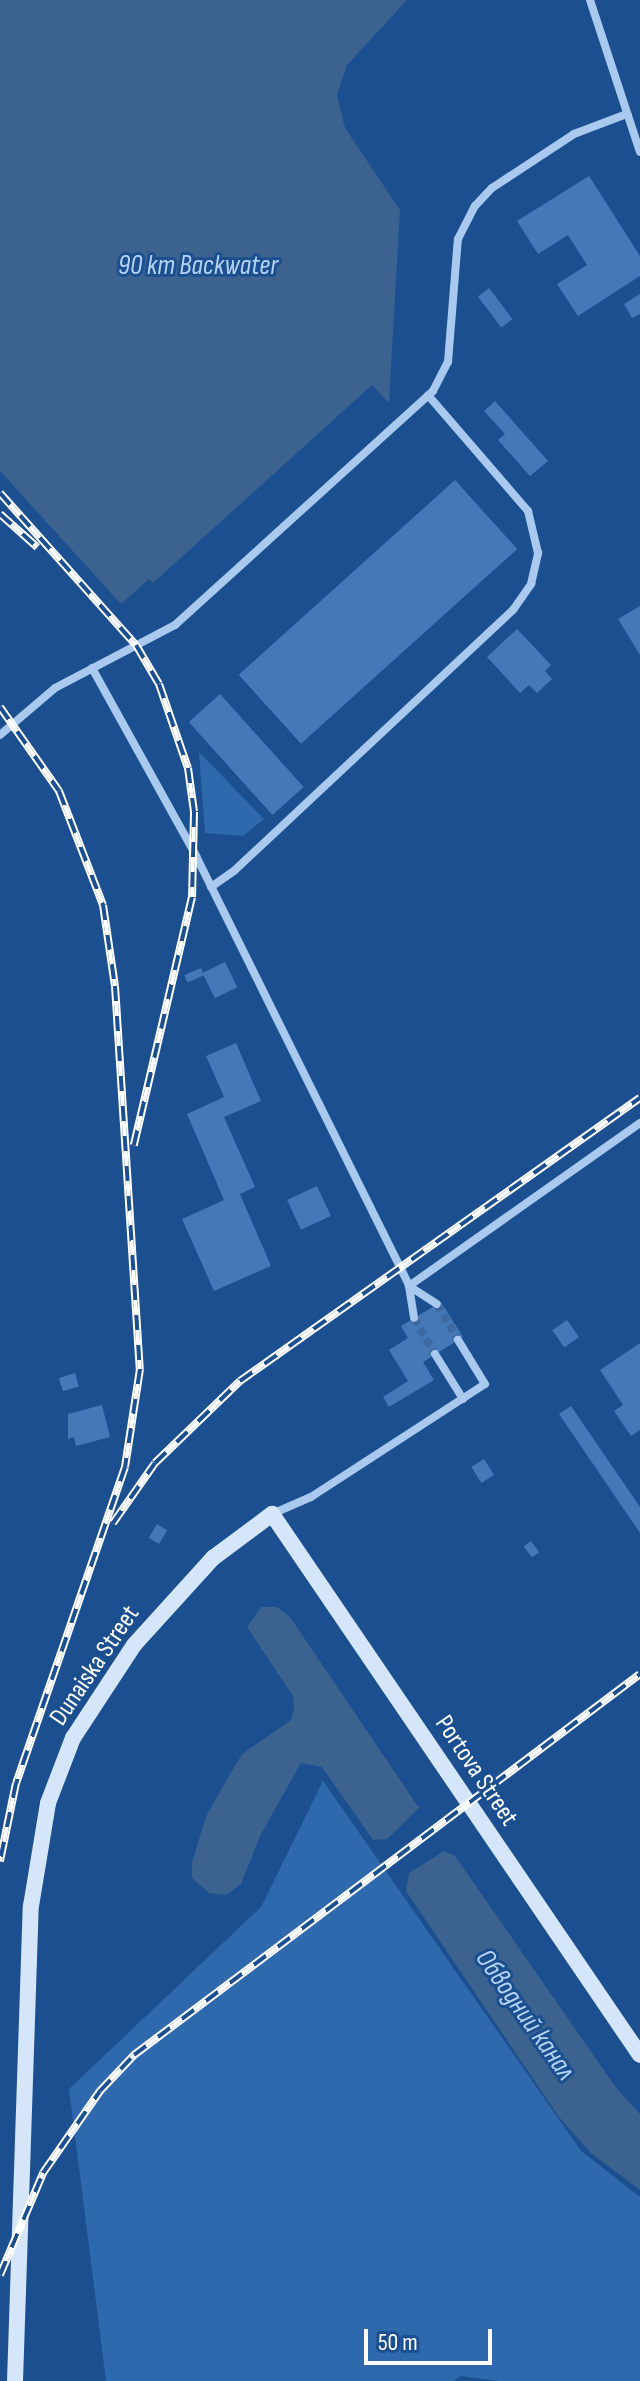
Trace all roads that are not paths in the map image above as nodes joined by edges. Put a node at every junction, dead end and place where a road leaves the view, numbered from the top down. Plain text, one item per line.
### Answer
1 (590, 0) edge
2 (627, 114) junction
3 (640, 152) edge
4 (428, 395) junction
5 (92, 668) junction
6 (0, 735) edge
7 (211, 887) junction
8 (640, 1123) edge
9 (409, 1286) junction
10 (437, 1304) tunnel mouth
11 (414, 1318) tunnel mouth
12 (458, 1340) tunnel mouth
13 (435, 1354) tunnel mouth
14 (463, 1399) junction
15 (272, 1514) junction
16 (640, 2055) edge
17 (15, 2381) edge

1 - 2 street
2 - 3 street
2 - 4 street
4 - 5 street
4 - 7 street
5 - 6 street
5 - 7 street
7 - 9 street
8 - 9 street
9 - 10 street
9 - 11 street
12 - 14 street, Dunaiska Street
13 - 14 street
14 - 15 street, Dunaiska Street
15 - 16 street, Portova Street
15 - 17 street, Dunaiska Street

